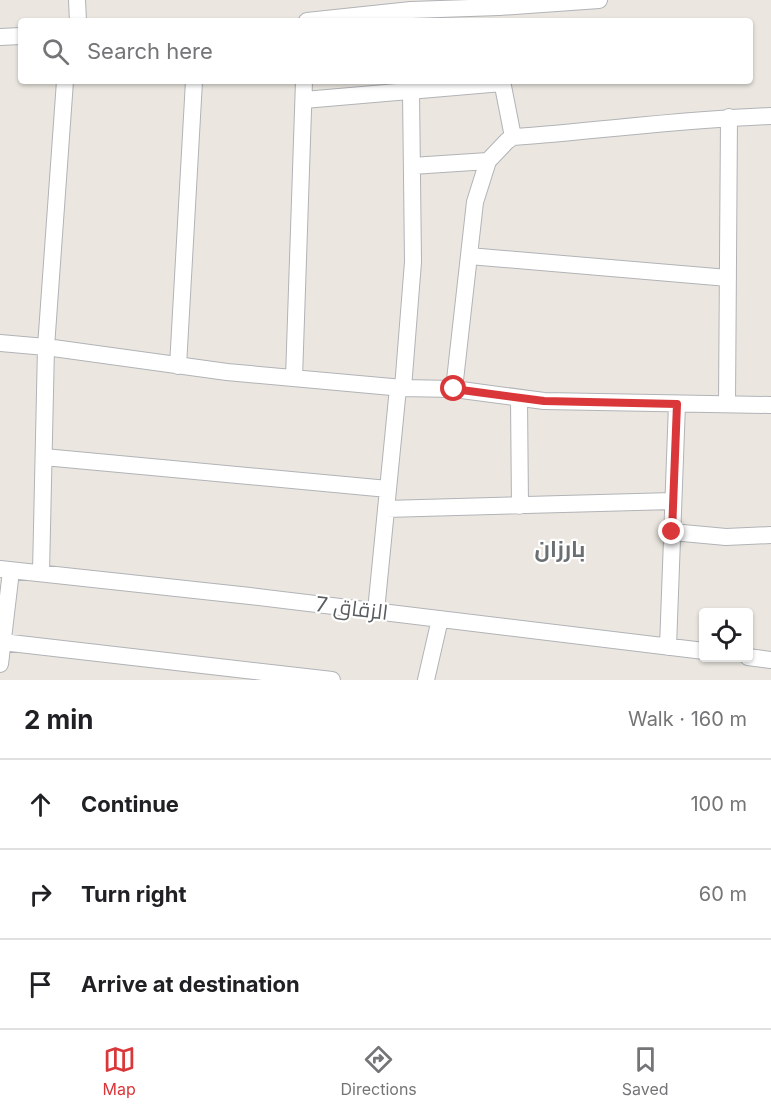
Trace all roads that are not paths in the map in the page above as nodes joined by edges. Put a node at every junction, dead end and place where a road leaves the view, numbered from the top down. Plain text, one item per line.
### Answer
1 (77, 0) edge
2 (599, 0) edge
3 (526, 2) edge
4 (411, 5) edge
5 (499, 14) edge
6 (78, 18) edge
7 (326, 18) edge
8 (18, 36) edge
9 (0, 37) edge
10 (65, 84) edge
11 (194, 84) edge
12 (304, 84) edge
13 (482, 84) edge
14 (502, 84) edge
15 (411, 91) junction
16 (304, 100) junction
17 (771, 116) edge
18 (729, 117) junction
19 (513, 137) junction
20 (488, 160) junction
21 (412, 166) junction
22 (469, 256) junction
23 (728, 278) junction
24 (0, 343) edge
25 (46, 347) junction
26 (178, 366) junction
27 (294, 378) junction
28 (401, 388) junction
29 (454, 389) junction
30 (519, 399) junction
31 (677, 404) junction
32 (727, 404) junction
33 (771, 405) edge
34 (44, 457) junction
35 (388, 489) junction
36 (673, 501) junction
37 (520, 506) junction
38 (386, 509) junction
39 (672, 532) junction
40 (771, 535) edge
41 (6, 570) edge
42 (41, 573) junction
43 (376, 611) junction
44 (440, 619) junction
45 (2, 642) junction
46 (668, 647) junction
47 (699, 650) edge
48 (753, 658) edge
49 (771, 660) edge
50 (0, 664) edge
51 (332, 680) edge
52 (426, 680) edge

1 - 6 street
2 - 3 street
3 - 5 street
4 - 5 street
4 - 7 street
8 - 9 street
10 - 25 street
11 - 26 street
12 - 16 street
13 - 15 street
14 - 19 street
15 - 16 street
15 - 21 street
16 - 27 street
17 - 18 street
18 - 19 street
18 - 23 street
19 - 20 street
20 - 21 street
20 - 22 street
21 - 28 street
22 - 23 street
22 - 29 street
23 - 32 street
24 - 25 street
25 - 26 street
25 - 34 street
26 - 27 street
27 - 28 street
28 - 29 street
28 - 35 street
29 - 30 street
30 - 31 street
30 - 37 street
31 - 32 street
31 - 36 street
32 - 33 street
34 - 35 street
34 - 42 street
35 - 38 street
36 - 37 street
36 - 39 street
37 - 38 street
38 - 43 street
39 - 40 street
39 - 46 street
41 - 42 street, الزقاق 7
41 - 45 street
42 - 43 street, الزقاق 7
43 - 44 street, الزقاق 7
44 - 46 street, الزقاق 7
44 - 52 street
45 - 50 street
45 - 51 street
46 - 47 street, الزقاق 7
48 - 49 street

